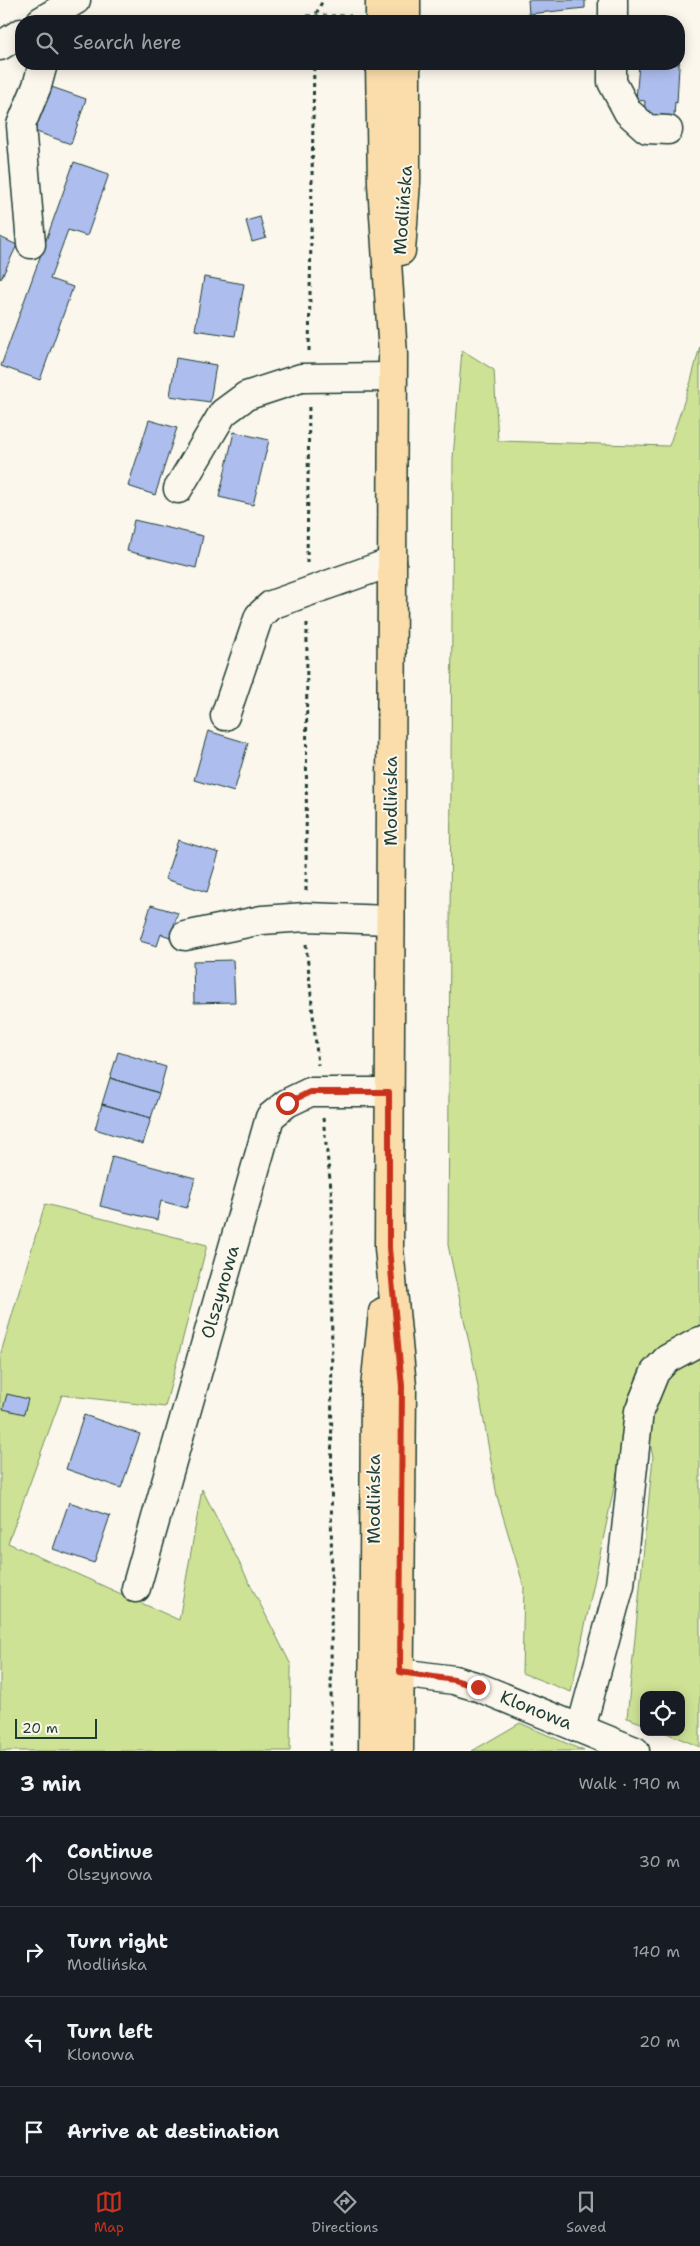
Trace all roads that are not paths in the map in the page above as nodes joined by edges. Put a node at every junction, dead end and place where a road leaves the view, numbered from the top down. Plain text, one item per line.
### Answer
1 (380, 0) edge
2 (406, 0) edge
3 (613, 0) edge
4 (380, 15) edge
5 (406, 15) edge
6 (613, 15) edge
7 (15, 37) edge
8 (0, 46) edge
9 (41, 70) edge
10 (380, 70) edge
11 (406, 70) edge
12 (612, 70) edge
13 (668, 130) dead end
14 (31, 244) dead end
15 (392, 366) junction
16 (178, 488) dead end
17 (392, 562) junction
18 (225, 716) dead end
19 (390, 920) junction
20 (185, 936) dead end
21 (389, 1092) junction
22 (700, 1341) edge
23 (136, 1588) dead end
24 (387, 1670) junction
25 (581, 1728) junction
26 (373, 1751) edge
27 (399, 1751) edge
28 (635, 1751) edge

1 - 4 main road
2 - 5 main road
3 - 6 street
7 - 8 street
9 - 14 street
10 - 15 main road, Modlińska
11 - 15 main road, Modlińska
12 - 13 street
15 - 16 street
15 - 17 main road, Modlińska
17 - 18 street
17 - 19 main road, Modlińska
19 - 20 street
19 - 21 main road, Modlińska
21 - 23 street, Olszynowa
21 - 24 main road, Modlińska
22 - 25 street
24 - 25 street, Klonowa
24 - 26 main road, Modlińska
24 - 27 main road, Modlińska
25 - 28 street, Klonowa

